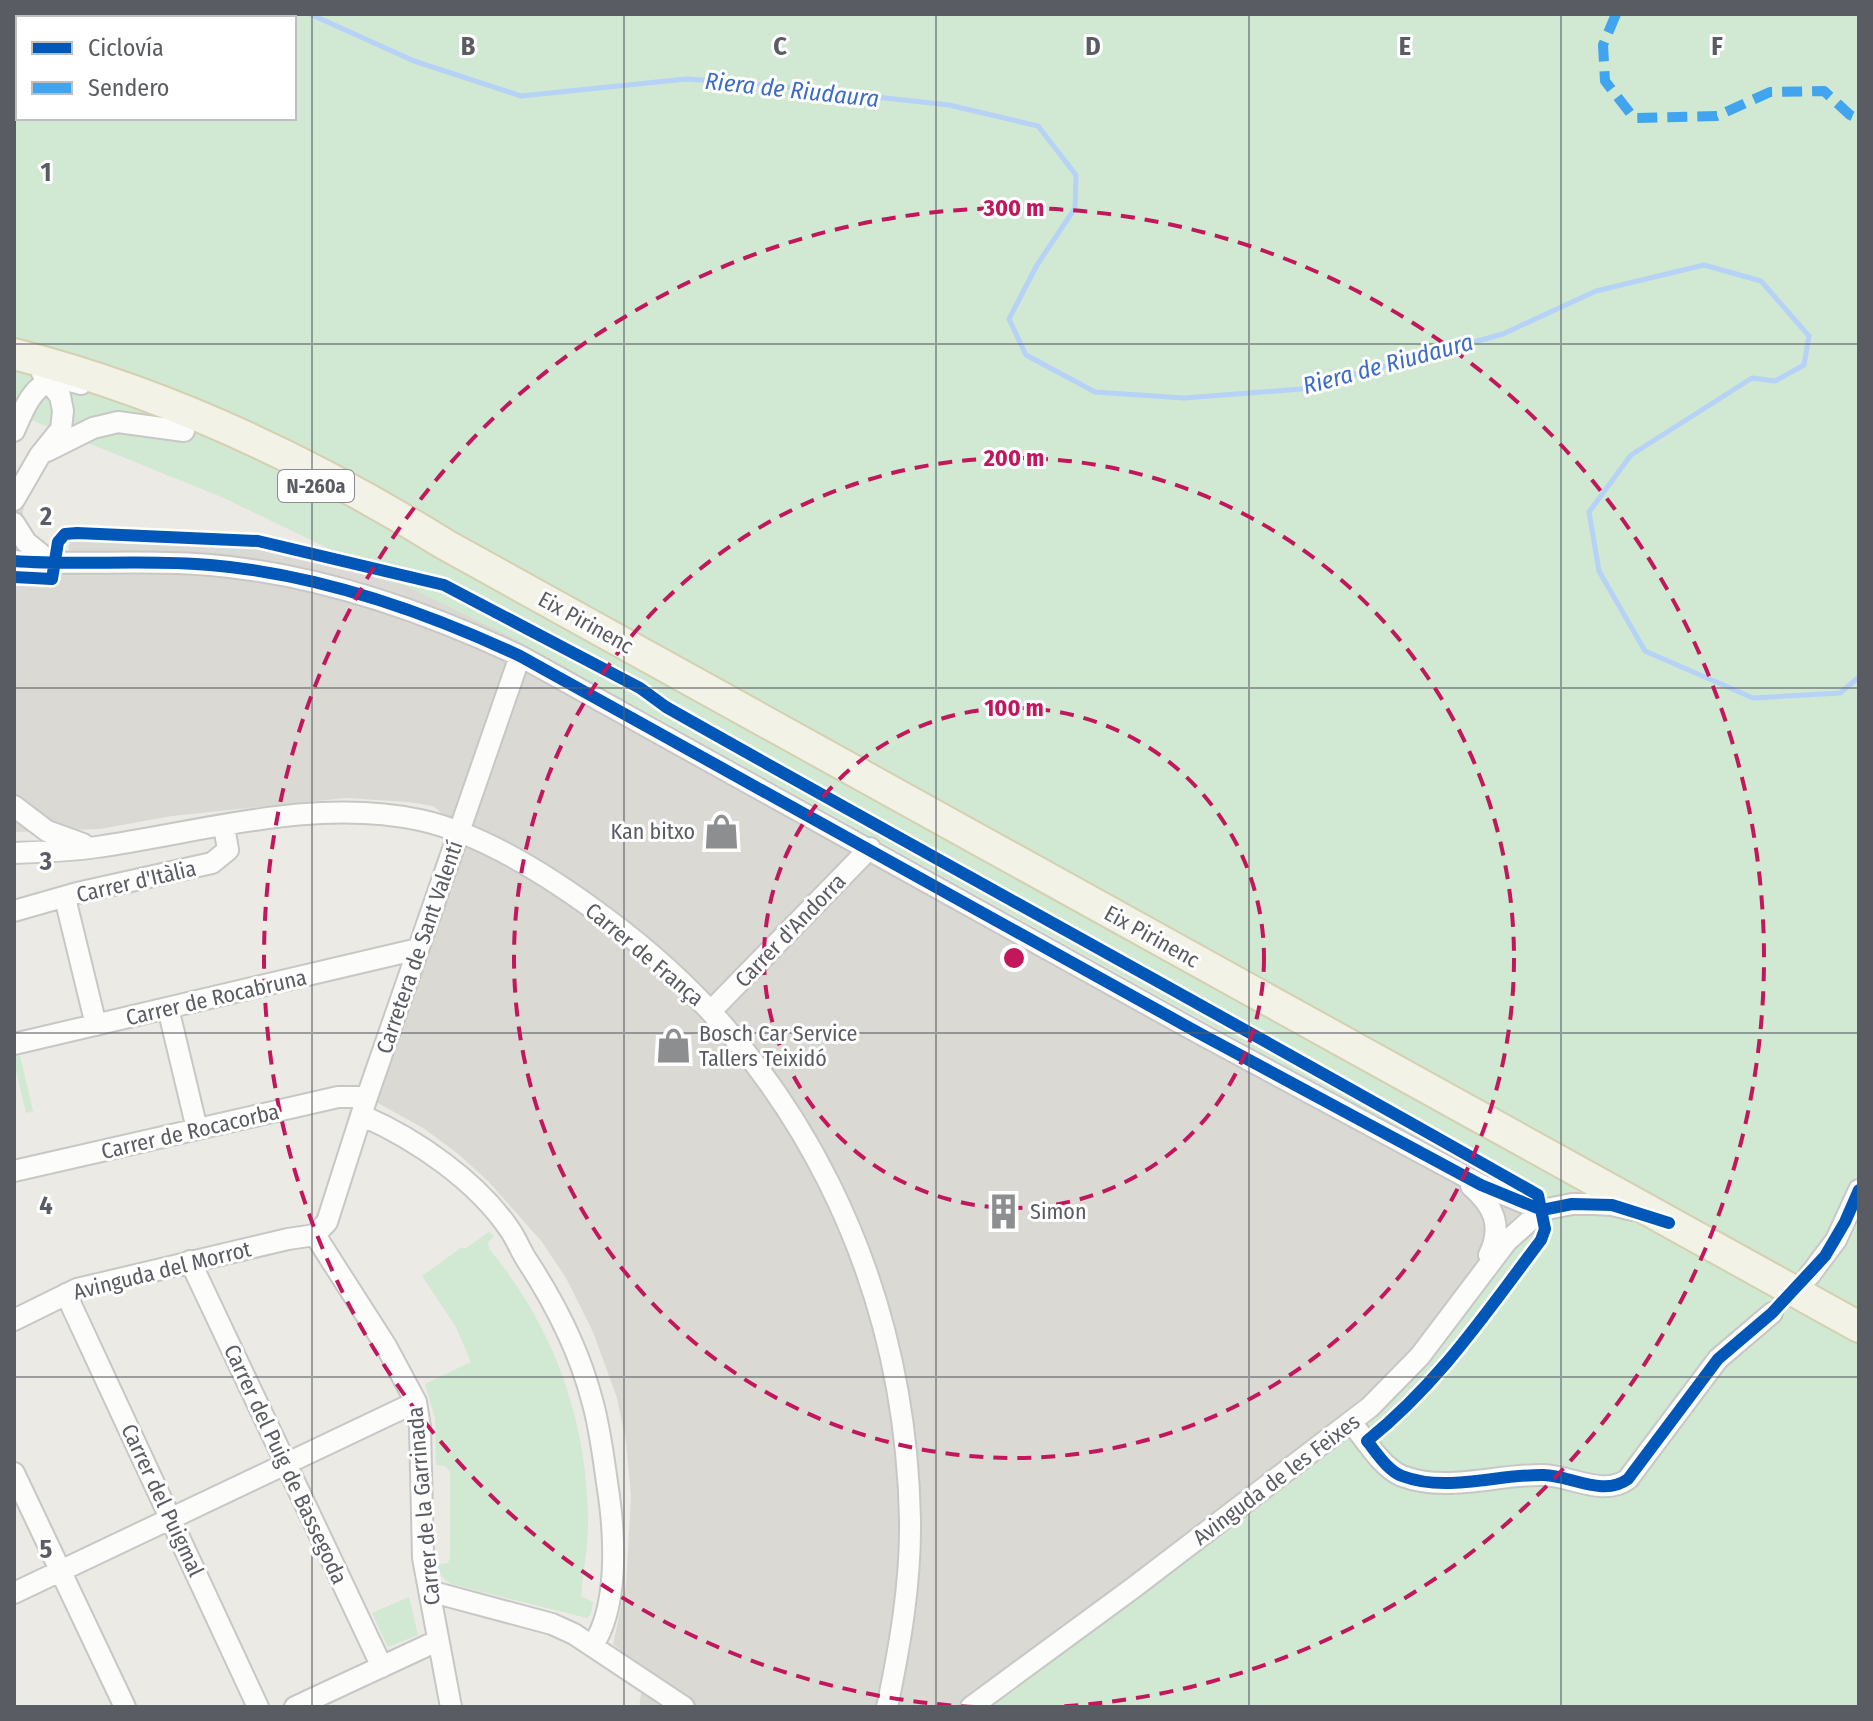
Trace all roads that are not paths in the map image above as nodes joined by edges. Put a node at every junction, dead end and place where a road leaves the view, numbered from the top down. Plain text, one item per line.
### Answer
1 (14, 354) edge
2 (14, 364) edge
3 (14, 372) edge
4 (50, 382) junction
5 (14, 431) edge
6 (184, 431) junction
7 (255, 440) junction
8 (40, 455) junction
9 (14, 500) edge
10 (14, 523) edge
11 (446, 545) junction
12 (14, 561) edge
13 (53, 564) junction
14 (520, 656) junction
15 (14, 806) edge
16 (224, 826) junction
17 (459, 834) junction
18 (99, 847) junction
19 (870, 848) junction
20 (14, 853) edge
21 (65, 898) junction
22 (14, 911) edge
23 (418, 949) junction
24 (168, 1008) junction
25 (711, 1011) junction
26 (96, 1025) junction
27 (14, 1044) edge
28 (365, 1106) junction
29 (197, 1129) junction
30 (1441, 1164) junction
31 (14, 1171) edge
32 (1859, 1190) edge
33 (1542, 1210) junction
34 (1669, 1223) junction
35 (315, 1235) junction
36 (190, 1261) junction
37 (1809, 1276) dead end
38 (1478, 1277) junction
39 (66, 1294) junction
40 (1772, 1313) dead end
41 (14, 1320) edge
42 (1859, 1327) edge
43 (416, 1402) junction
44 (1351, 1422) junction
45 (285, 1463) junction
46 (14, 1473) edge
47 (172, 1517) junction
48 (60, 1571) junction
49 (429, 1591) junction
50 (14, 1593) edge
51 (437, 1641) junction
52 (593, 1645) junction
53 (382, 1667) junction
54 (886, 1701) edge
55 (125, 1707) edge
56 (258, 1707) edge
57 (295, 1707) edge
58 (451, 1707) edge
59 (684, 1707) edge
60 (971, 1707) edge

1 - 7 main road, Eix Pirinenc / N-260a
2 - 4 street
3 - 4 main road, Eix Pirinenc / N-260a
4 - 5 street
4 - 6 main road, Eix Pirinenc / N-260a
4 - 7 street
4 - 8 street
6 - 8 street
6 - 11 main road, Eix Pirinenc / N-260a
7 - 11 main road, Eix Pirinenc / N-260a
8 - 9 street
10 - 13 street
11 - 34 main road, Eix Pirinenc / N-260a
12 - 13 street
13 - 14 street
14 - 17 street, Carretera de Sant Valentí
14 - 19 street
15 - 18 street
16 - 17 street, Carrer de França
16 - 18 street, Carrer de França
16 - 21 street, Carrer d'Itàlia
17 - 23 street, Carretera de Sant Valentí
17 - 25 street, Carrer de França
18 - 20 street, Carrer de França
19 - 25 street, Carrer d'Andorra
19 - 30 street
21 - 22 street, Carrer d'Itàlia
21 - 26 street
23 - 24 street, Carrer de Rocabruna
23 - 28 street, Carretera de Sant Valentí
24 - 26 street, Carrer de Rocabruna
24 - 29 street
25 - 54 street, Carrer de França
26 - 27 street, Carrer de Rocabruna
28 - 29 street, Carrer de Rocacorba
28 - 35 street, Carretera de Sant Valentí
28 - 52 street
29 - 31 street, Carrer de Rocacorba
30 - 33 street
30 - 38 street
32 - 37 street
33 - 34 street
33 - 38 street, Avinguda de les Feixes
34 - 42 main road, Eix Pirinenc / N-260a
35 - 36 street, Avinguda del Morrot
35 - 43 street, Carrer de la Garrinada
36 - 39 street, Avinguda del Morrot
36 - 45 street, Carrer del Puig de Bassegoda
38 - 44 street, Avinguda de les Feixes
39 - 41 street, Avinguda del Morrot
39 - 47 street, Carrer del Puigmal
40 - 44 street
43 - 45 street
43 - 49 street, Carrer de la Garrinada
44 - 60 street, Avinguda de les Feixes
45 - 47 street
45 - 53 street, Carrer del Puig de Bassegoda
46 - 48 street
47 - 48 street
47 - 56 street, Carrer del Puigmal
48 - 50 street
48 - 55 street
49 - 51 street, Carrer de la Garrinada
49 - 52 street
51 - 53 street
51 - 58 street, Carrer de la Garrinada
52 - 59 street
53 - 57 street

